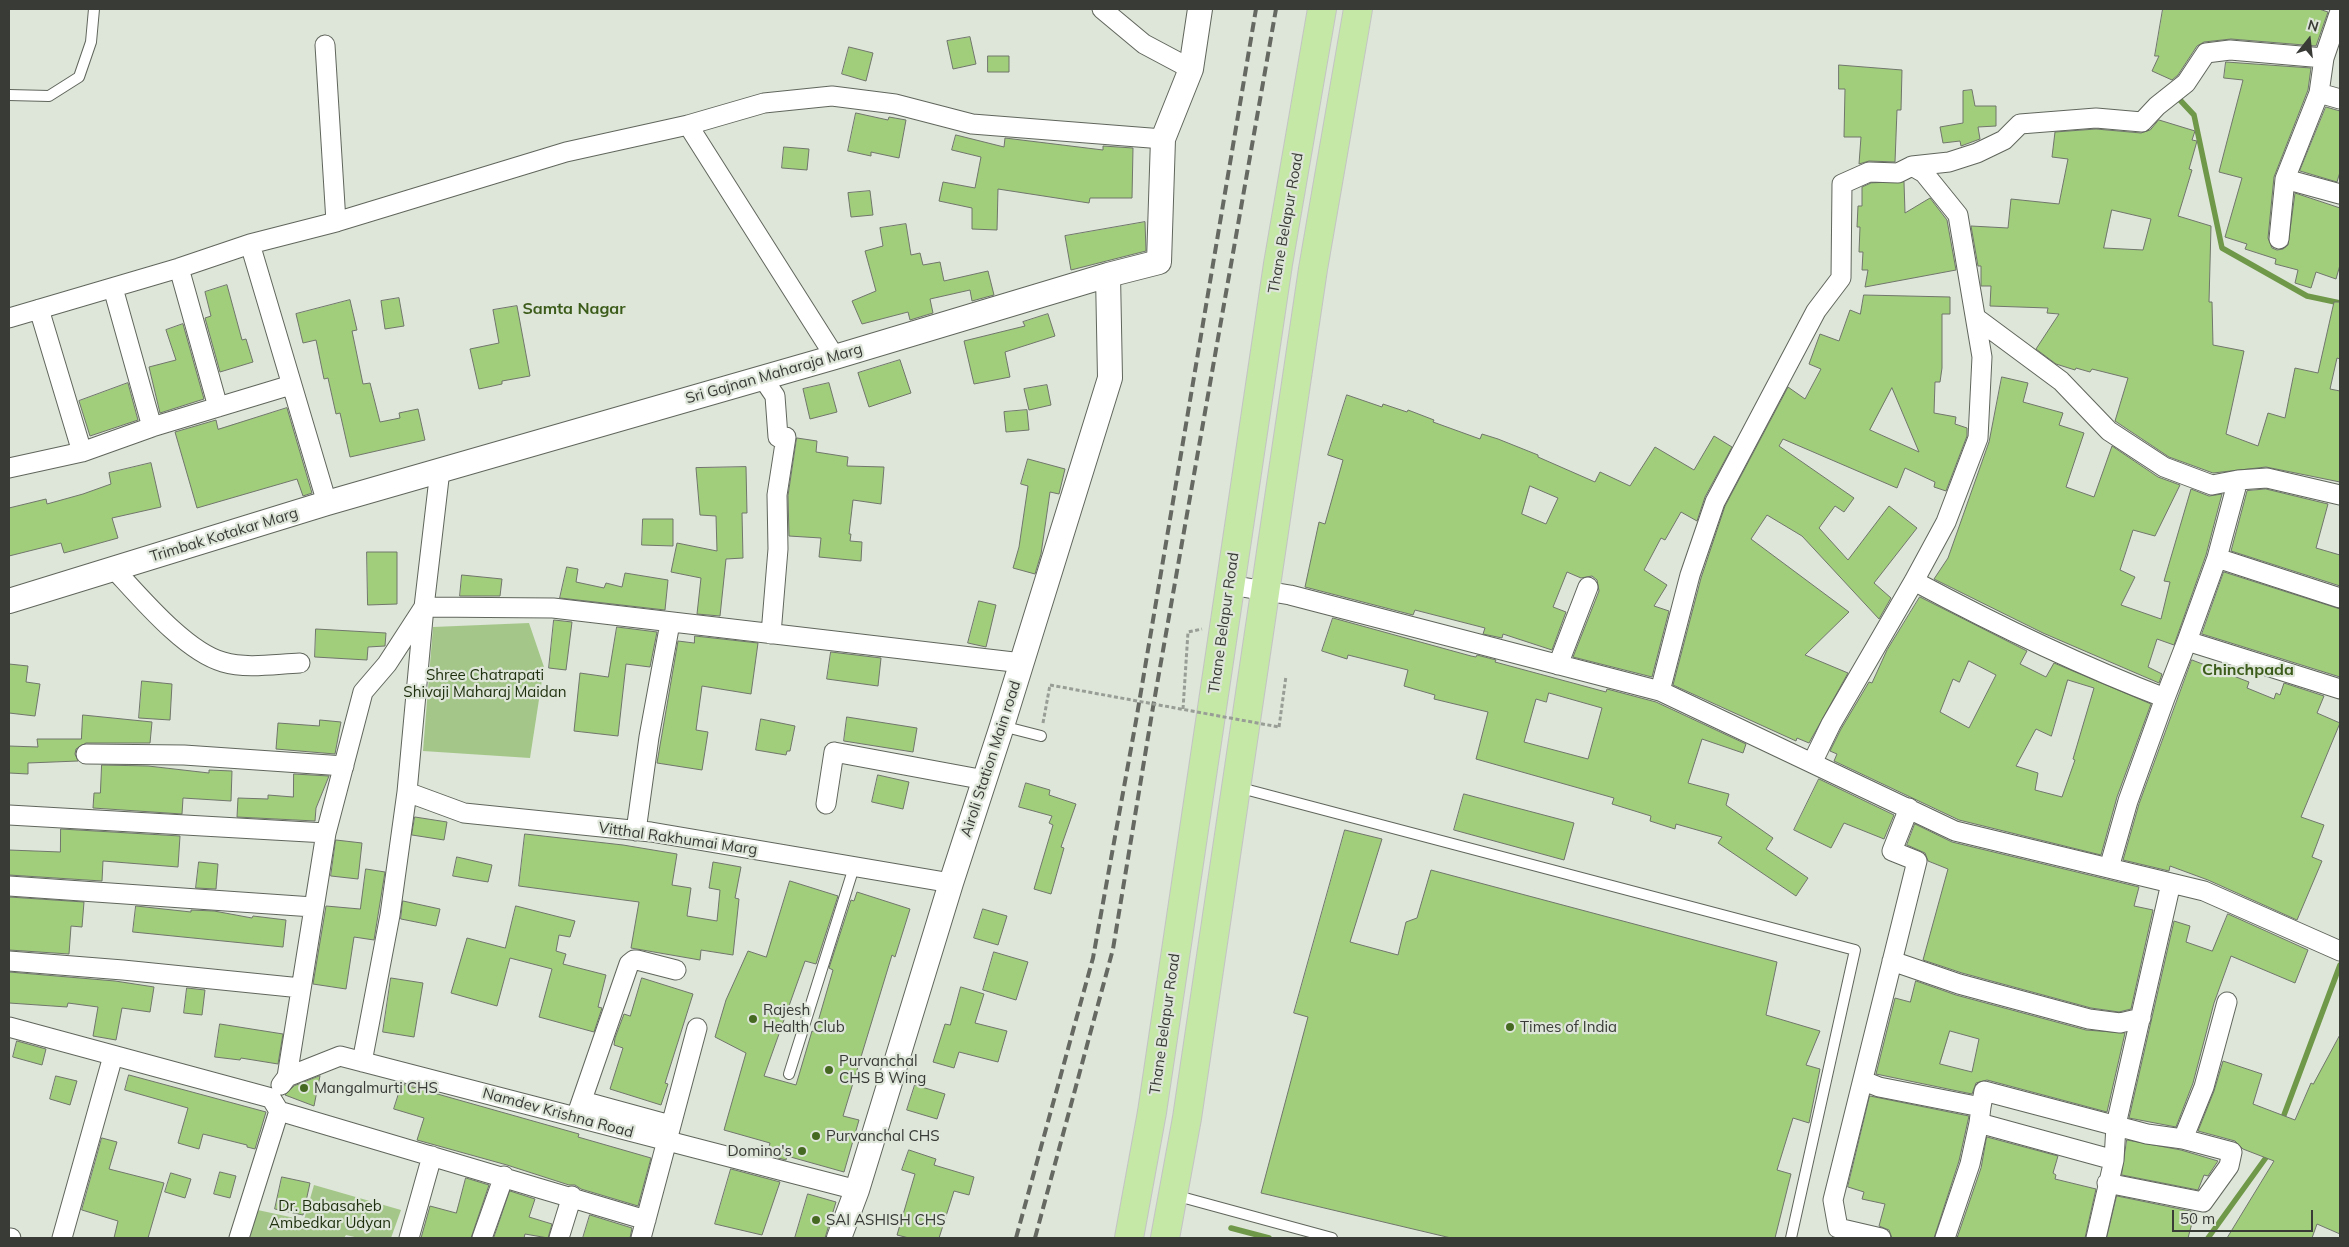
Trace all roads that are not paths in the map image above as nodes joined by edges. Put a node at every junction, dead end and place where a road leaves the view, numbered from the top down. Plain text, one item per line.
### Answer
1 (94, 9) edge
2 (1102, 9) edge
3 (1200, 9) edge
4 (1322, 9) edge
5 (1358, 9) edge
6 (2340, 11) edge
7 (326, 45) dead end
8 (2324, 58) junction
9 (1191, 69) junction
10 (2320, 93) junction
11 (9, 95) edge
12 (2340, 99) edge
13 (688, 125) junction
14 (1163, 140) junction
15 (1912, 166) junction
16 (2285, 179) junction
17 (2340, 194) edge
18 (336, 222) junction
19 (2279, 239) dead end
20 (250, 244) junction
21 (179, 268) junction
22 (1108, 275) junction
23 (113, 288) junction
24 (39, 309) junction
25 (9, 318) edge
26 (1976, 318) junction
27 (835, 357) junction
28 (762, 377) junction
29 (291, 385) junction
30 (218, 407) junction
31 (152, 427) junction
32 (82, 452) junction
33 (9, 468) edge
34 (440, 470) junction
35 (2238, 480) junction
36 (2340, 495) edge
37 (327, 503) junction
38 (2217, 558) junction
39 (114, 569) junction
40 (1914, 581) junction
41 (1230, 585) junction
42 (1588, 587) dead end
43 (1265, 590) junction
44 (2340, 598) edge
45 (9, 601) edge
46 (424, 607) junction
47 (670, 623) junction
48 (771, 634) junction
49 (2187, 641) junction
50 (1022, 663) junction
51 (300, 664) dead end
52 (1558, 665) junction
53 (2340, 689) edge
54 (1660, 691) junction
55 (2165, 698) junction
56 (1002, 726) junction
57 (1041, 736) road end
58 (86, 754) dead end
59 (1812, 762) junction
60 (344, 766) junction
61 (985, 780) junction
62 (1236, 787) junction
63 (407, 792) junction
64 (826, 804) dead end
65 (1909, 808) junction
66 (9, 815) edge
67 (636, 831) junction
68 (326, 833) junction
69 (854, 867) junction
70 (2108, 868) junction
71 (951, 883) junction
72 (2171, 883) junction
73 (9, 886) edge
74 (313, 907) junction
75 (2338, 950) edge
76 (9, 961) edge
77 (1892, 962) junction
78 (676, 970) dead end
79 (301, 988) junction
80 (2227, 1002) dead end
81 (2141, 1018) junction
82 (9, 1026) edge
83 (697, 1028) dead end
84 (113, 1056) junction
85 (362, 1062) junction
86 (790, 1074) dead end
87 (286, 1077) junction
88 (1864, 1081) junction
89 (275, 1105) junction
90 (579, 1109) junction
91 (1980, 1115) junction
92 (2116, 1125) junction
93 (668, 1133) junction
94 (2182, 1139) junction
95 (432, 1156) junction
96 (2114, 1160) junction
97 (504, 1176) junction
98 (2107, 1183) junction
99 (857, 1190) junction
100 (1174, 1195) junction
101 (572, 1196) junction
102 (646, 1220) junction
103 (62, 1238) edge
104 (240, 1238) edge
105 (408, 1238) edge
106 (482, 1238) edge
107 (559, 1238) edge
108 (642, 1238) edge
109 (839, 1238) edge
110 (1129, 1238) edge
111 (1165, 1238) edge
112 (1332, 1238) edge
113 (1791, 1238) edge
114 (1881, 1238) edge
115 (1945, 1238) edge
116 (2096, 1238) edge

1 - 11 lane
2 - 9 street
3 - 9 street
4 - 41 main road, Thane Belapur Road
5 - 43 main road
6 - 8 street
7 - 18 street
8 - 10 street
8 - 15 street
9 - 14 street
10 - 12 street
10 - 16 street
13 - 14 street
13 - 18 street
13 - 27 street
14 - 22 street, Sri Gajnan Maharaja Marg
15 - 26 street
15 - 54 street
16 - 17 street
16 - 19 street
18 - 20 street
20 - 21 street
20 - 29 street
21 - 23 street
21 - 30 street
22 - 27 street, Sri Gajnan Maharaja Marg
22 - 50 street, Airoli Station Main road
23 - 24 street
23 - 31 street
24 - 25 street
24 - 32 street
26 - 35 street
26 - 40 street
27 - 28 street, Sri Gajnan Maharaja Marg
28 - 34 street, Sri Gajnan Maharaja Marg
28 - 48 street
29 - 30 street
29 - 37 street
30 - 31 street
31 - 32 street
32 - 33 street
34 - 37 street, Trimbak Kotakar Marg
34 - 46 street
35 - 36 street
35 - 38 street
37 - 39 street, Trimbak Kotakar Marg
38 - 44 street
38 - 49 street
39 - 45 street, Trimbak Kotakar Marg
39 - 51 street
40 - 55 street
40 - 59 street
41 - 43 street
41 - 110 main road, Thane Belapur Road
42 - 52 street
43 - 52 street
43 - 62 main road
46 - 47 street
46 - 60 street
46 - 63 street
47 - 48 street
47 - 67 street
48 - 50 street
49 - 53 street
49 - 55 street
50 - 56 street, Airoli Station Main road
52 - 54 street
54 - 59 street
55 - 70 street
56 - 57 lane
56 - 61 street, Airoli Station Main road
58 - 60 street
59 - 65 street
60 - 68 street
61 - 64 street
61 - 71 street, Airoli Station Main road
62 - 100 main road
62 - 113 lane
63 - 67 street, Vitthal Rakhumai Marg
63 - 85 street
65 - 70 street
65 - 77 street
66 - 68 street
67 - 69 street, Vitthal Rakhumai Marg
68 - 74 street
69 - 71 street, Vitthal Rakhumai Marg
69 - 86 lane
70 - 72 street
71 - 99 street, Airoli Station Main road
72 - 75 street
72 - 81 street
73 - 74 street
74 - 79 street
76 - 79 street
77 - 81 street
77 - 88 street
78 - 90 street
79 - 87 street
80 - 94 street
81 - 92 street
82 - 84 street
83 - 93 street
84 - 89 street
84 - 103 street
85 - 87 street, Namdev Krishna Road
85 - 90 street, Namdev Krishna Road
87 - 89 street
88 - 91 street
88 - 114 street
89 - 95 street
89 - 104 street
90 - 93 street, Namdev Krishna Road
91 - 92 street
91 - 96 street
91 - 115 street
92 - 94 street
92 - 96 street
93 - 99 street, Namdev Krishna Road
93 - 102 street
94 - 98 street
95 - 97 street
95 - 105 street
96 - 98 street
97 - 101 street
97 - 106 street
98 - 116 street
99 - 109 street, Airoli Station Main road
100 - 111 main road
100 - 112 lane
101 - 102 street
101 - 107 street
102 - 108 street

